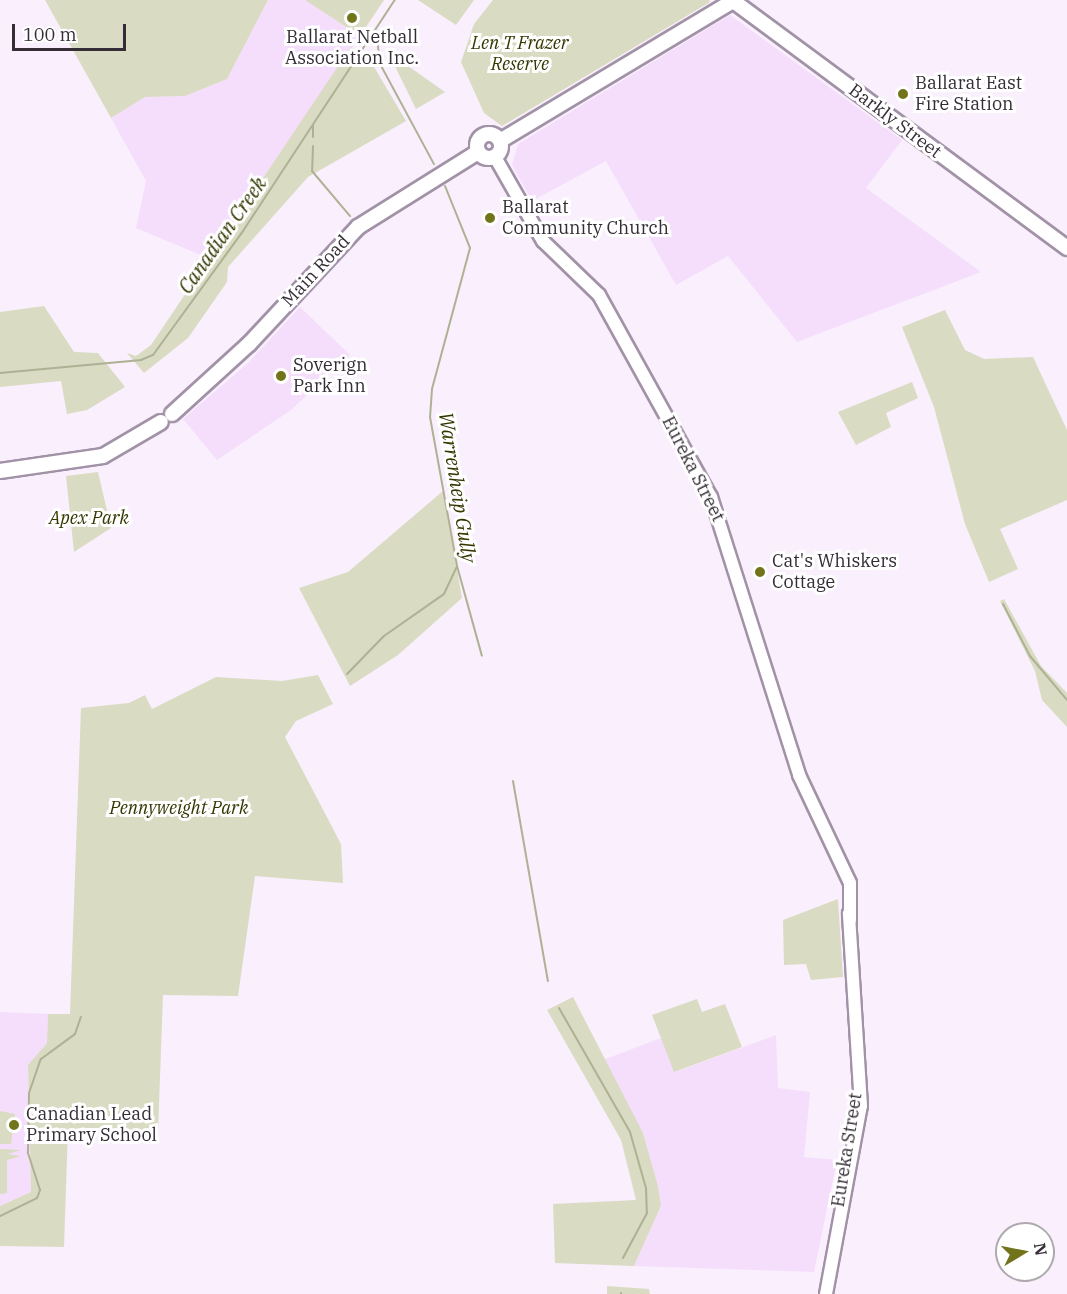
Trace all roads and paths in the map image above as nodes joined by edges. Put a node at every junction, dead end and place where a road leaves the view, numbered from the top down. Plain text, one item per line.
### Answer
1 (733, 0) edge
2 (500, 141) junction
3 (478, 152) junction
4 (495, 157) junction
5 (1062, 246) edge
6 (0, 471) edge
7 (826, 1294) edge

1 - 2 main road
1 - 5 main road, Barkly Street
2 - 3 main road, Main Road
2 - 4 main road
3 - 4 main road
3 - 6 main road, Main Road
4 - 7 street, Eureka Street

